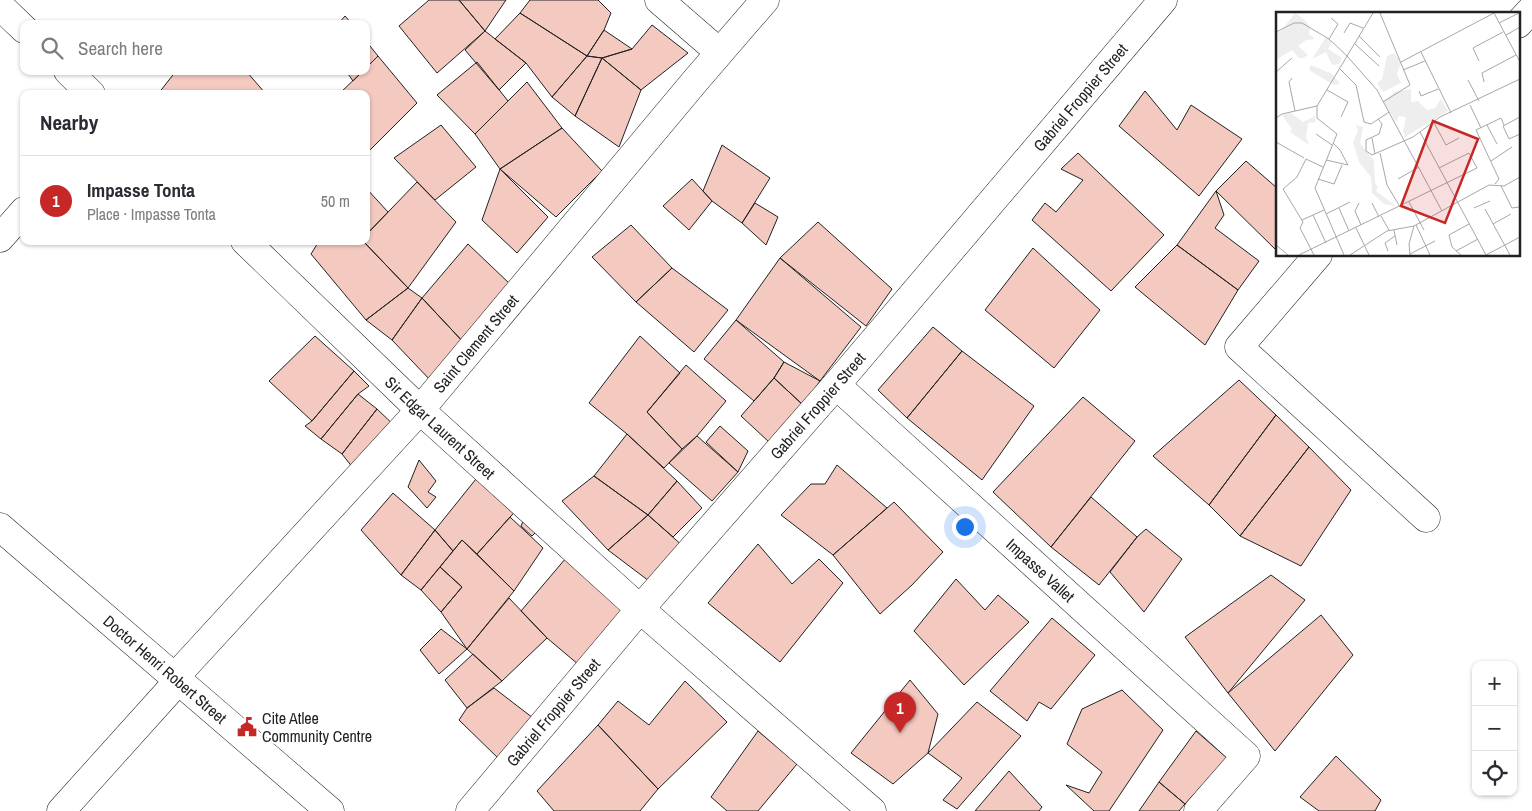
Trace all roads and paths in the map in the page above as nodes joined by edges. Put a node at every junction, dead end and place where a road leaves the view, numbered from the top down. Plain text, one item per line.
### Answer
1 (659, 0) edge
2 (765, 0) edge
3 (1163, 0) edge
4 (1527, 0) edge
5 (1532, 3) edge
6 (0, 6) edge
7 (1532, 9) edge
8 (1520, 22) edge
9 (20, 25) edge
10 (719, 52) junction
11 (72, 75) edge
12 (87, 90) edge
13 (20, 216) edge
14 (0, 238) edge
15 (253, 245) edge
16 (1317, 256) edge
17 (836, 385) junction
18 (420, 410) junction
19 (1426, 518) dead end
20 (0, 527) edge
21 (640, 609) junction
22 (177, 679) junction
23 (61, 811) edge
24 (330, 811) edge
25 (470, 811) edge
26 (872, 811) edge
27 (1198, 811) edge

1 - 10 street
2 - 10 street, Saint Clement Street
3 - 17 street, Gabriel Froppier Street
4 - 5 street
6 - 9 street
7 - 8 street
10 - 18 street, Saint Clement Street
11 - 12 street
13 - 14 street
15 - 18 street, Sir Edgar Laurent Street
16 - 19 street
17 - 21 street, Gabriel Froppier Street
17 - 27 street, Impasse Vallet
18 - 21 street, Sir Edgar Laurent Street
18 - 22 street, Saint Clement Street
20 - 22 street, Doctor Henri Robert Street
21 - 25 street, Gabriel Froppier Street
21 - 26 street, Sir Edgar Laurent Street
22 - 23 street, Saint Clement Street
22 - 24 street, Doctor Henri Robert Street

